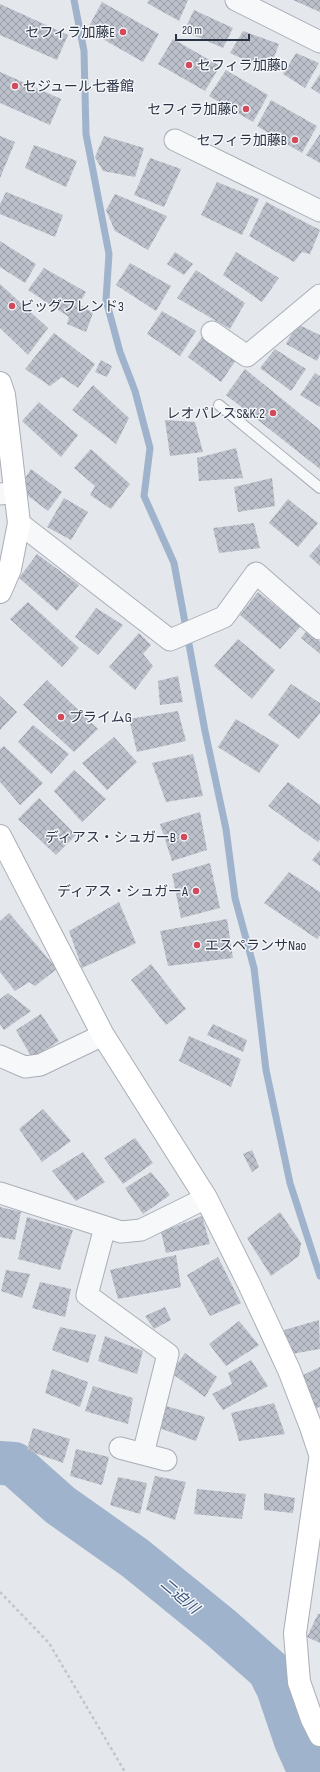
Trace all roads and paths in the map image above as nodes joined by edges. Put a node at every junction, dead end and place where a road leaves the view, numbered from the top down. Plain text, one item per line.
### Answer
1 (236, 0) edge
2 (320, 42) edge
3 (175, 140) dead end
4 (320, 211) edge
5 (320, 297) edge
6 (212, 332) dead end
7 (0, 383) edge
8 (219, 405) dead end
9 (320, 488) edge
10 (8, 493) edge
11 (19, 523) junction
12 (0, 592) edge
13 (320, 629) edge
14 (0, 836) edge
15 (103, 1036) junction
16 (0, 1056) edge
17 (0, 1194) edge
18 (206, 1198) junction
19 (105, 1227) junction
20 (120, 1448) dead end
21 (143, 1454) junction
22 (320, 1454) edge
23 (166, 1460) dead end
24 (320, 1460) edge
25 (316, 1510) edge
26 (0, 1592) edge
27 (320, 1735) edge
28 (125, 1772) edge

1 - 2 street
3 - 4 street
5 - 6 street
7 - 10 street
8 - 9 lane
10 - 11 street
11 - 12 street
11 - 13 street
14 - 15 street
15 - 16 street
15 - 18 street
17 - 19 street
18 - 19 street
18 - 22 street
19 - 21 street
20 - 21 street
21 - 23 street
24 - 25 street
25 - 27 street
26 - 28 path

